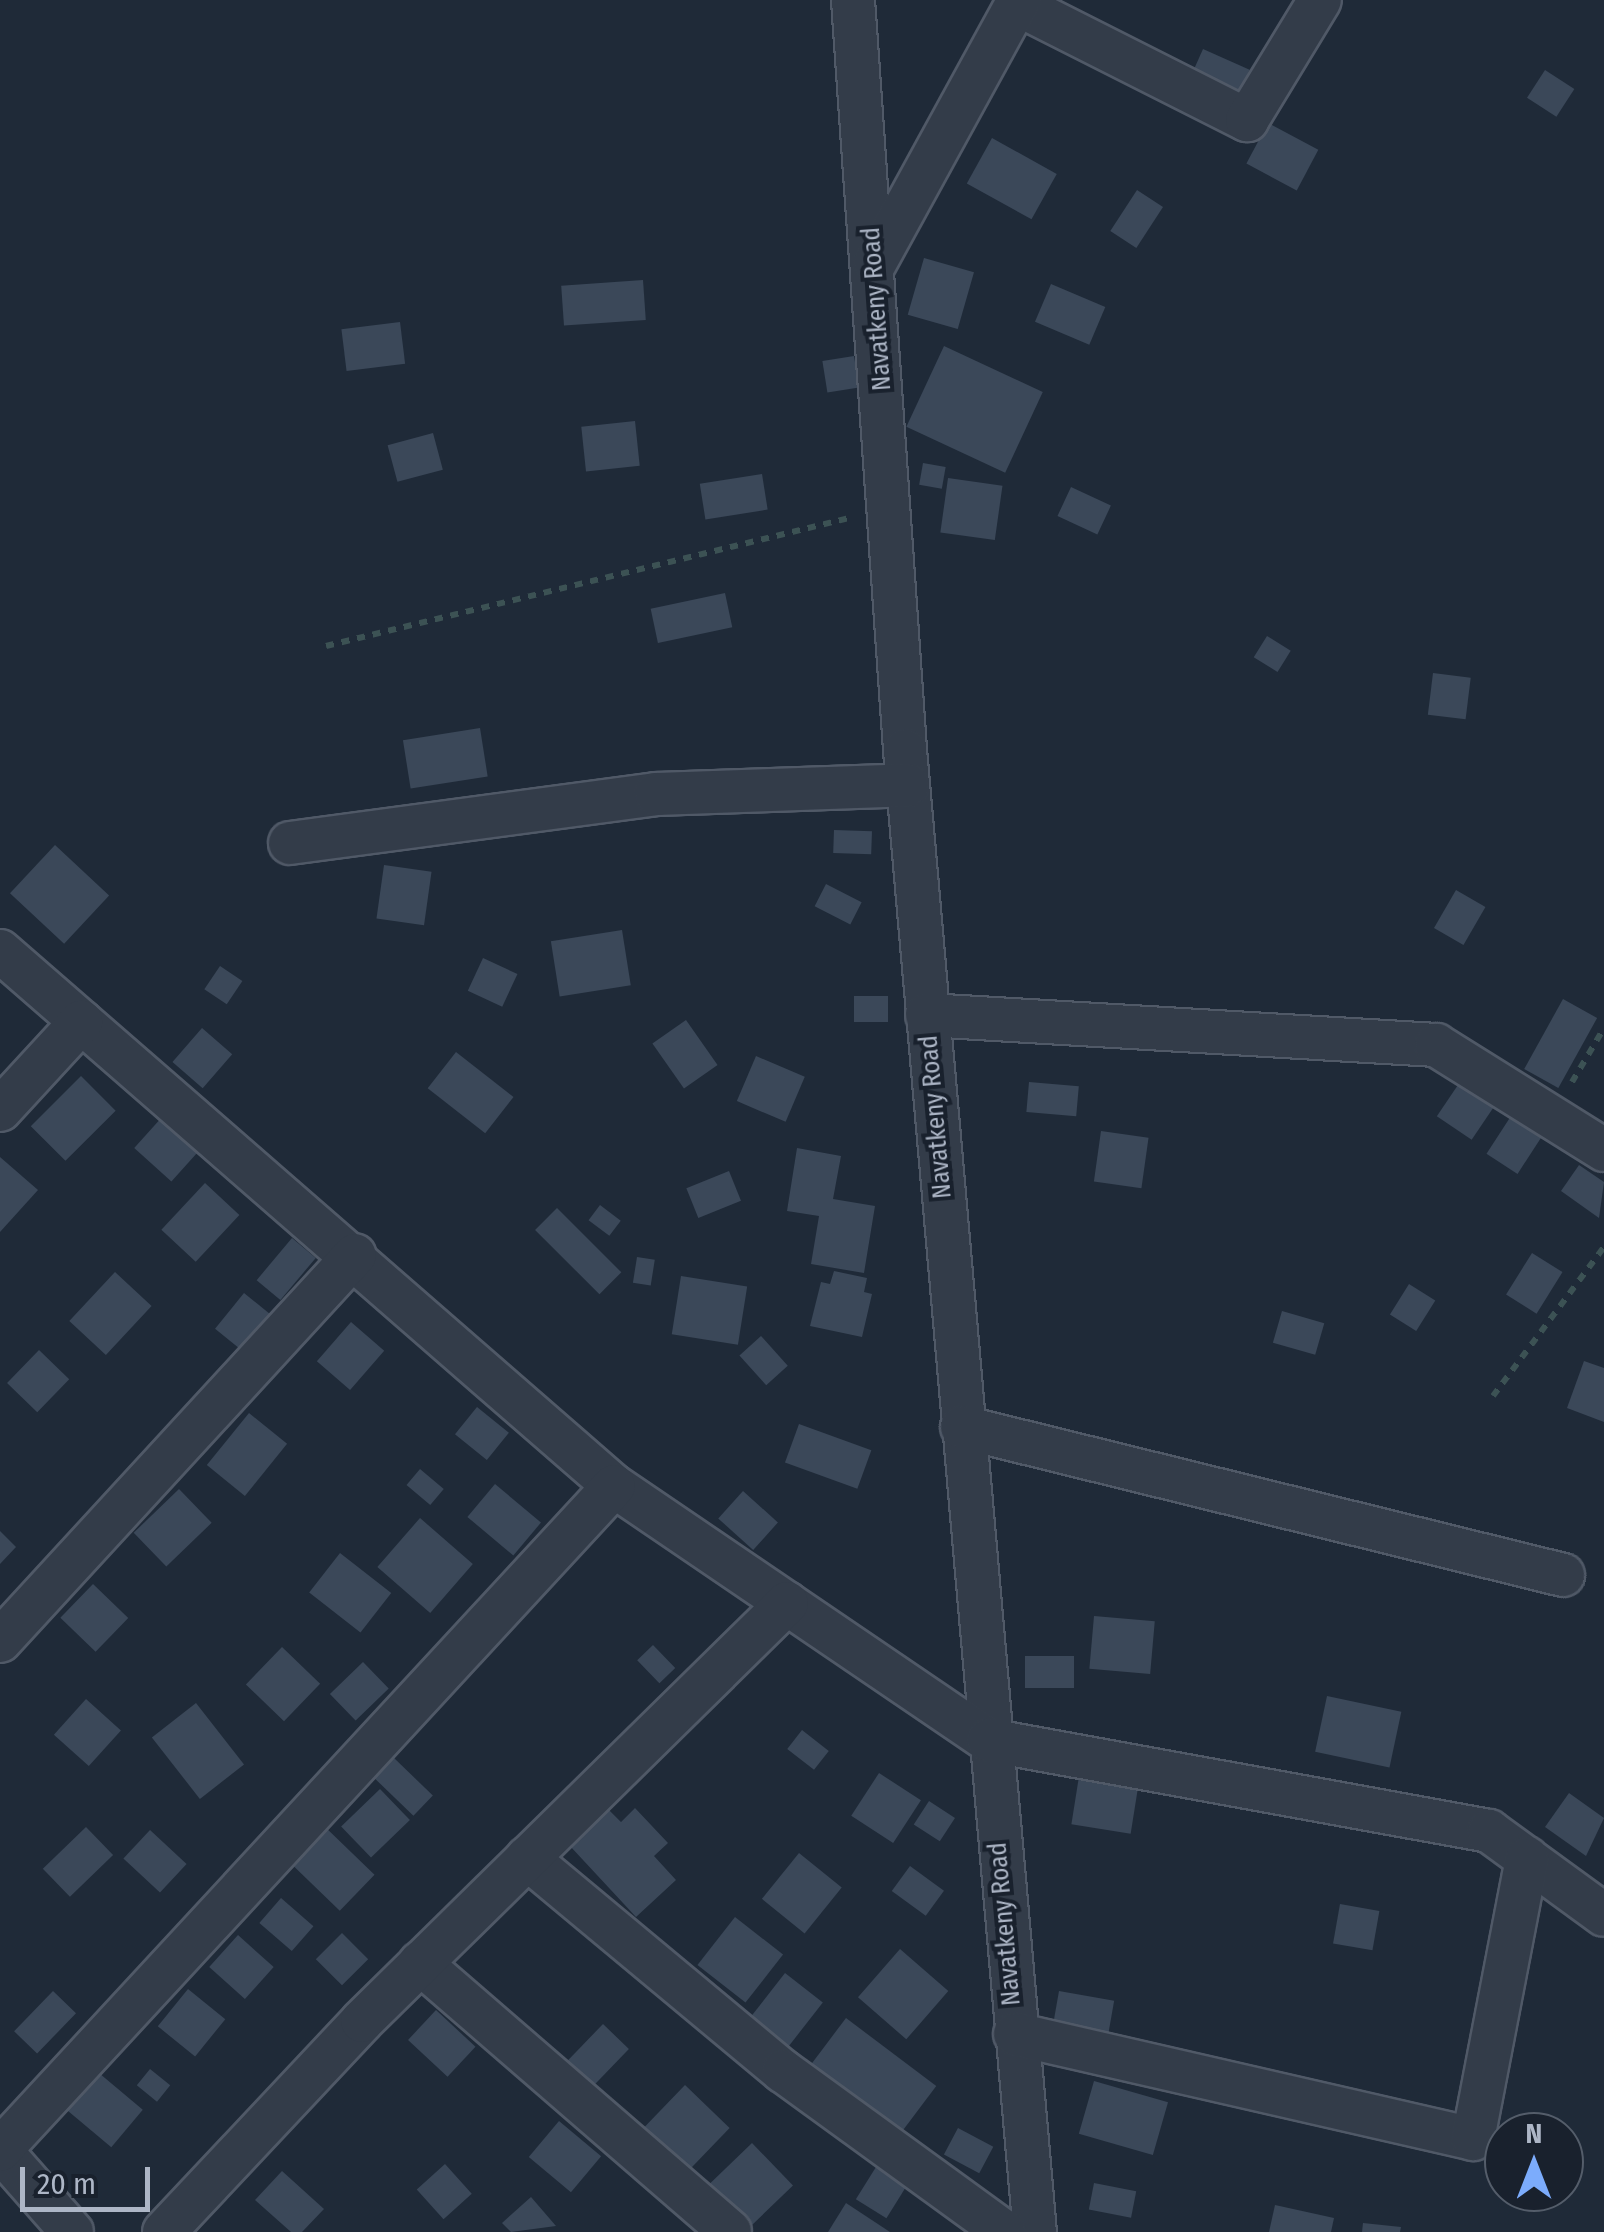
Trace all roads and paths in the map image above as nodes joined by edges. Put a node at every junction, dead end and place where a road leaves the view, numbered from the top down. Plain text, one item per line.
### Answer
1 (854, 0) edge
2 (1320, 0) edge
3 (1018, 2) edge
4 (875, 263) junction
5 (890, 508) junction
6 (326, 646) dead end
7 (908, 785) junction
8 (290, 843) dead end
9 (0, 951) edge
10 (927, 1015) junction
11 (80, 1022) junction
12 (1604, 1028) edge
13 (0, 1110) edge
14 (1550, 1117) junction
15 (1604, 1150) edge
16 (1604, 1247) edge
17 (355, 1255) junction
18 (1492, 1396) dead end
19 (962, 1427) junction
20 (614, 1486) junction
21 (1563, 1575) dead end
22 (787, 1604) junction
23 (0, 1641) edge
24 (988, 1740) junction
25 (527, 1858) junction
26 (1527, 1858) junction
27 (1604, 1915) edge
28 (420, 1964) junction
29 (1015, 2034) junction
30 (0, 2150) edge
31 (703, 2224) edge
32 (72, 2232) edge
33 (164, 2232) edge
34 (1005, 2232) edge
35 (1035, 2232) edge

1 - 4 street, Navatkeny Road
2 - 3 street
3 - 4 street
4 - 5 street, Navatkeny Road
5 - 6 path
5 - 7 street, Navatkeny Road
7 - 8 street
7 - 10 street, Navatkeny Road
9 - 11 street
10 - 14 street
10 - 19 street, Navatkeny Road
11 - 13 street
11 - 17 street
12 - 14 path
14 - 15 street
16 - 18 path
17 - 20 street
17 - 23 street
19 - 21 street
19 - 24 street, Navatkeny Road
20 - 22 street
20 - 30 street
22 - 24 street
22 - 25 street
24 - 26 street
24 - 29 street, Navatkeny Road
25 - 28 street
25 - 34 street
26 - 27 street
26 - 29 street
28 - 31 street
28 - 33 street
29 - 35 street, Navatkeny Road
30 - 32 street

